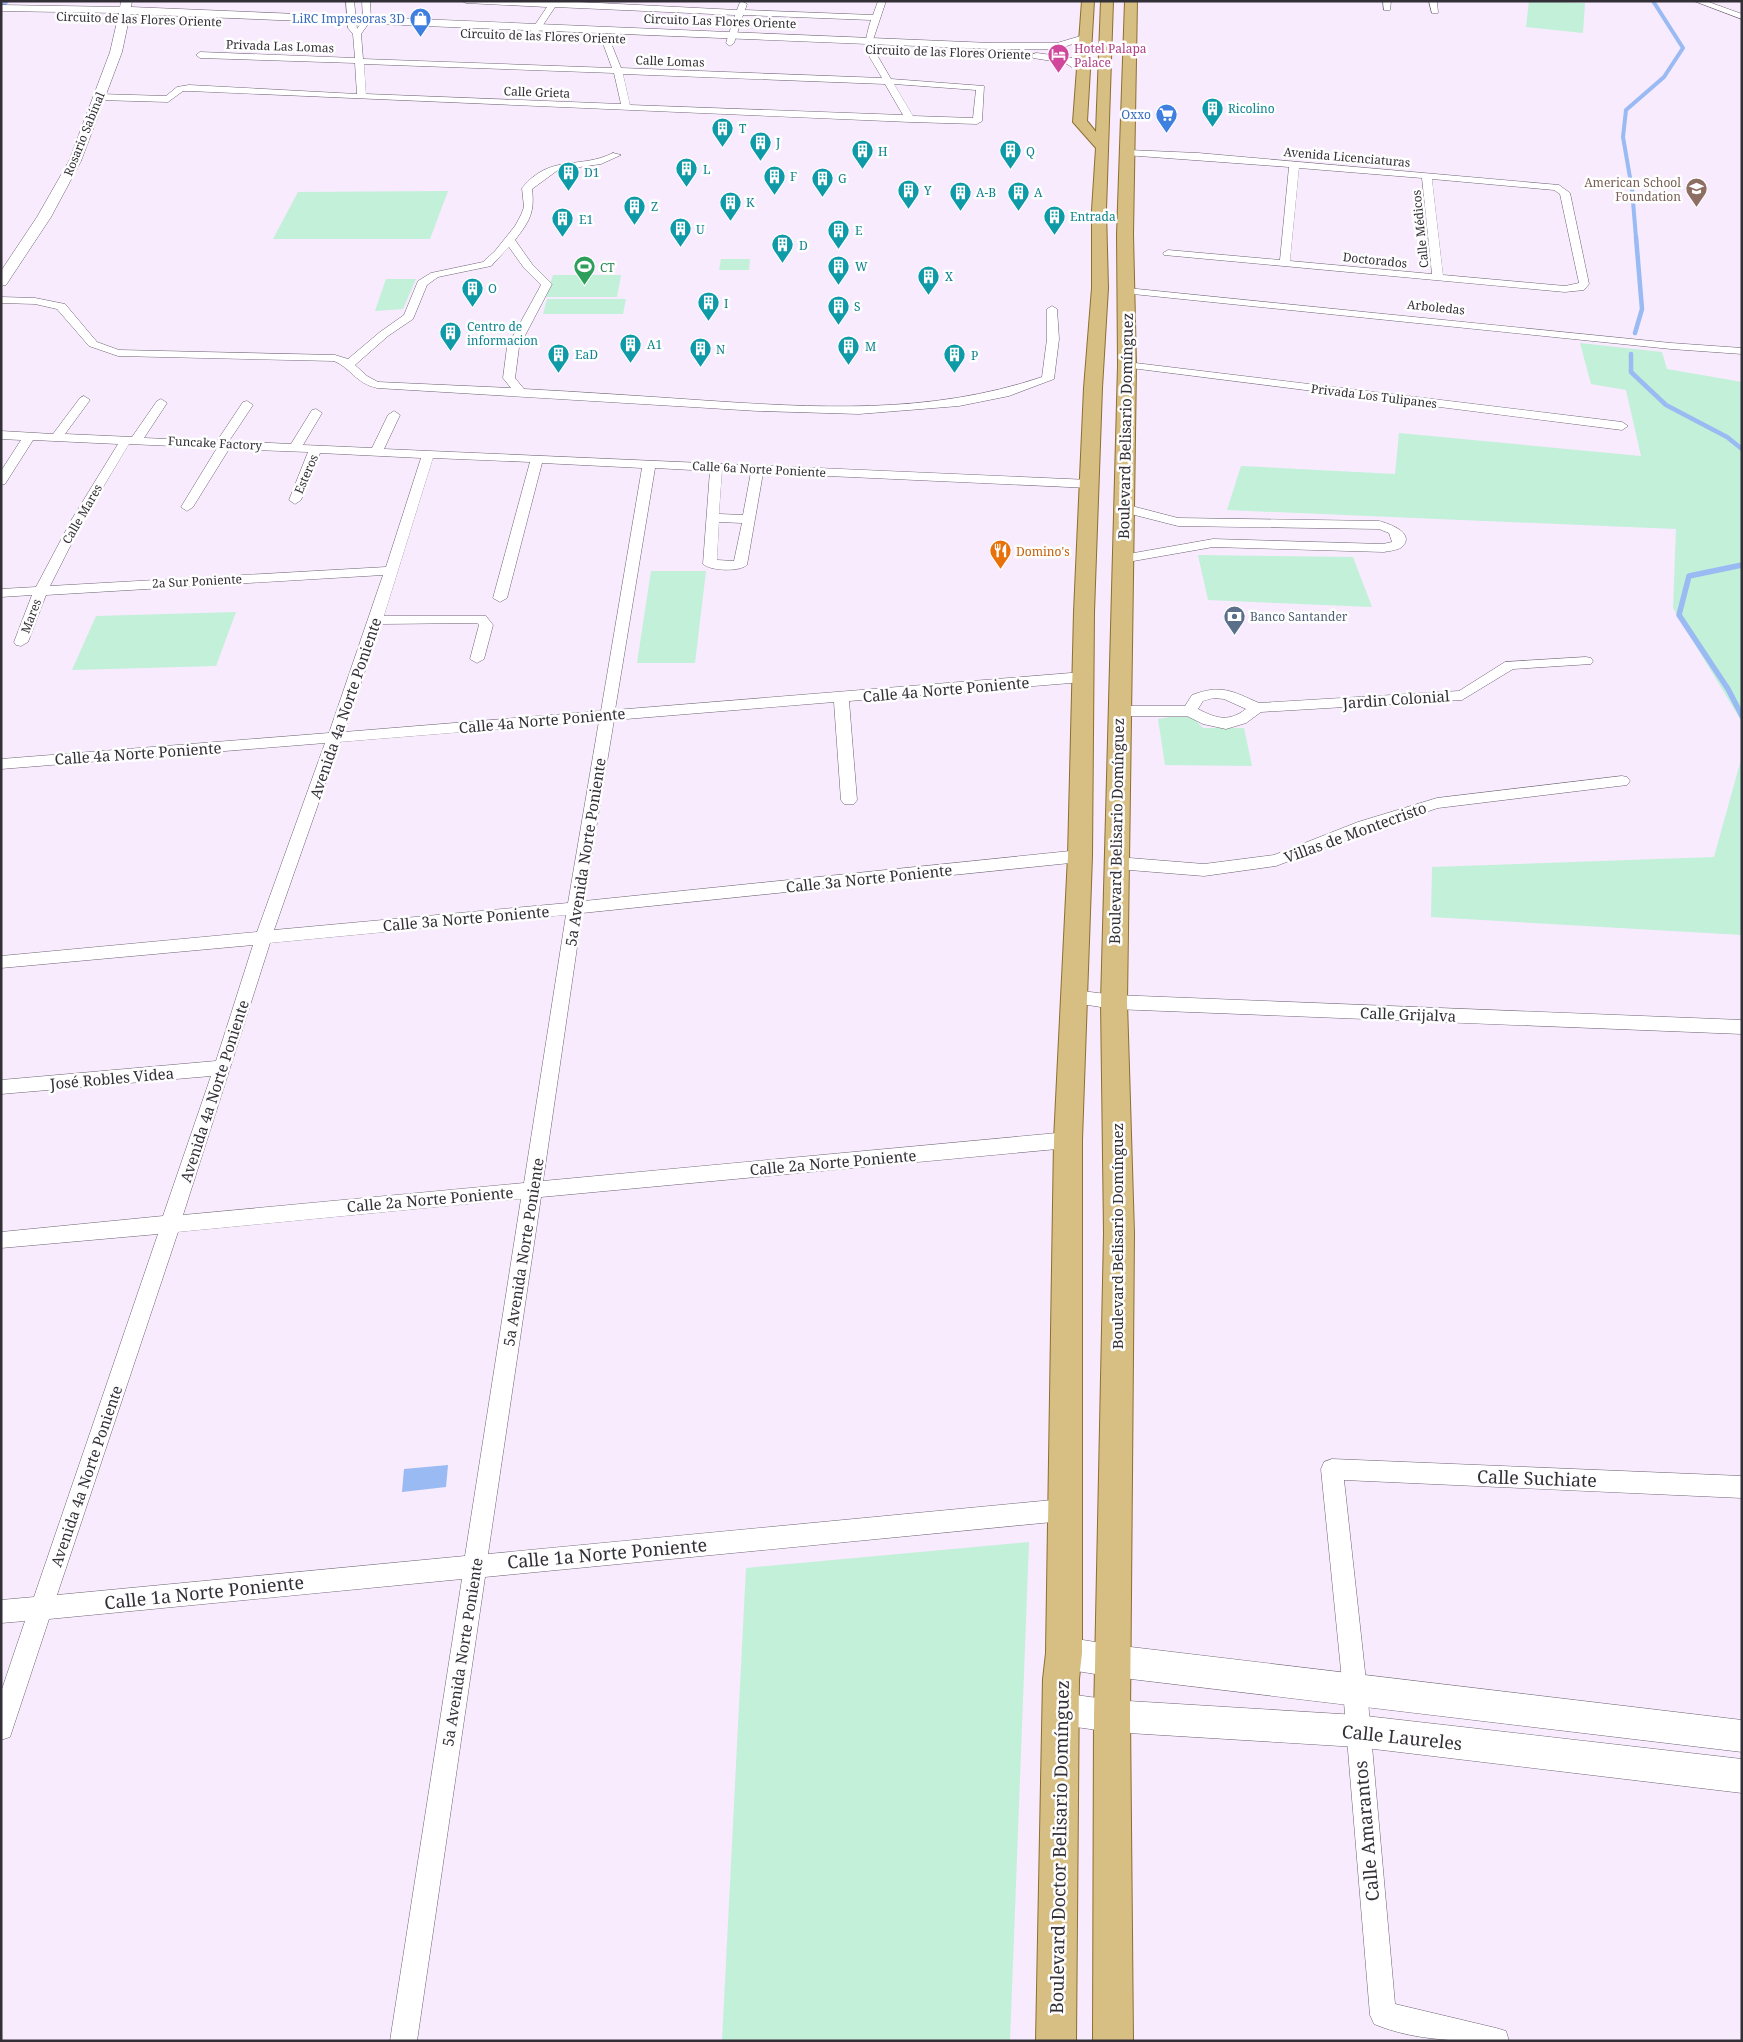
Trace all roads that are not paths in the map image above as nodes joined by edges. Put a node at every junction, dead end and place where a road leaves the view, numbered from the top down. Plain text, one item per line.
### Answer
1 (350, 1) edge
2 (366, 1) edge
3 (466, 1) edge
4 (681, 1) edge
5 (744, 1) edge
6 (882, 1) edge
7 (1088, 1) edge
8 (1107, 1) edge
9 (1131, 1) edge
10 (1433, 1) edge
11 (1698, 1) edge
12 (491, 2) edge
13 (554, 3) edge
14 (614, 4) edge
15 (1, 8) edge
16 (124, 10) edge
17 (676, 10) junction
18 (37, 11) junction
19 (739, 12) junction
20 (1435, 12) dead end
21 (1, 14) edge
22 (1742, 17) edge
23 (876, 18) junction
24 (359, 26) junction
25 (534, 32) junction
26 (605, 38) junction
27 (1084, 38) junction
28 (731, 39) junction
29 (869, 44) junction
30 (200, 55) dead end
31 (359, 62) junction
32 (1082, 69) junction
33 (618, 72) junction
34 (886, 82) junction
35 (99, 97) junction
36 (362, 97) junction
37 (626, 108) junction
38 (910, 119) junction
39 (977, 121) joint
40 (1103, 153) junction
41 (616, 155) dead end
42 (1127, 156) junction
43 (1294, 165) junction
44 (1427, 176) junction
45 (509, 240) junction
46 (1168, 253) dead end
47 (1285, 263) junction
48 (1438, 279) junction
49 (1, 282) edge
50 (1580, 288) joint
51 (1127, 291) junction
52 (1, 300) edge
53 (1052, 309) dead end
54 (1742, 351) edge
55 (348, 365) junction
56 (1127, 365) junction
57 (522, 392) junction
58 (84, 400) dead end
59 (161, 403) dead end
60 (247, 405) dead end
61 (316, 412) dead end
62 (394, 416) dead end
63 (1622, 426) dead end
64 (1, 435) edge
65 (29, 436) junction
66 (57, 437) junction
67 (131, 440) junction
68 (223, 444) junction
69 (296, 447) junction
70 (316, 449) junction
71 (376, 452) junction
72 (428, 455) junction
73 (537, 460) junction
74 (649, 464) junction
75 (716, 467) junction
76 (758, 469) junction
77 (1, 481) edge
78 (1090, 484) junction
79 (295, 500) dead end
80 (187, 507) dead end
81 (1124, 508) junction
82 (713, 518) junction
83 (749, 519) junction
84 (1122, 560) junction
85 (392, 570) junction
86 (41, 590) junction
87 (1, 593) edge
88 (500, 598) dead end
89 (376, 620) junction
90 (21, 642) dead end
91 (478, 659) dead end
92 (1586, 661) dead end
93 (1083, 677) junction
94 (841, 697) junction
95 (1257, 708) junction
96 (1118, 711) junction
97 (1190, 711) junction
98 (608, 714) junction
99 (335, 738) junction
100 (1, 764) edge
101 (1622, 780) dead end
102 (849, 800) dead end
103 (1080, 856) junction
104 (1117, 864) junction
105 (575, 908) junction
106 (264, 936) junction
107 (1, 962) edge
108 (1074, 997) junction
109 (1114, 1002) junction
110 (1742, 1026) edge
111 (223, 1068) junction
112 (1, 1087) edge
113 (1068, 1140) junction
114 (532, 1190) junction
115 (171, 1223) junction
116 (1, 1240) edge
117 (1332, 1469) joint
118 (1742, 1486) edge
119 (1064, 1510) junction
120 (476, 1565) junction
121 (42, 1608) junction
122 (1, 1612) edge
123 (1064, 1653) junction
124 (1114, 1661) junction
125 (1355, 1690) junction
126 (1061, 1709) junction
127 (1112, 1716) junction
128 (1, 1728) edge
129 (1357, 1731) junction
130 (1742, 1736) edge
131 (1742, 1776) edge
132 (403, 2041) edge
133 (1056, 2041) edge
134 (1113, 2041) edge
135 (1496, 2041) edge

1 - 24 street
2 - 24 street
3 - 12 street
4 - 17 street
5 - 19 street
6 - 23 street
7 - 27 main road
8 - 40 main road, Boulevard Belisario Domínguez
9 - 42 main road, Boulevard Belisario Domínguez
10 - 20 street
11 - 22 street
12 - 13 street
13 - 14 street
13 - 25 street
14 - 17 street
15 - 18 main road, Circuito de las Flores Oriente
16 - 18 main road, Circuito de las Flores Oriente
16 - 24 main road, Circuito de las Flores Oriente
16 - 35 main road, Rosario Sabinal
17 - 19 street
18 - 21 main road, Circuito de las Flores Oriente
19 - 23 street
19 - 28 street
23 - 29 street
24 - 25 main road, Circuito de las Flores Oriente
24 - 31 street
25 - 26 main road, Circuito de las Flores Oriente
25 - 28 main road, Circuito Las Flores Oriente
26 - 28 main road, Circuito de las Flores Oriente
26 - 33 street
27 - 29 main road
27 - 32 main road
28 - 29 main road, Circuito de las Flores Oriente
29 - 32 main road, Circuito de las Flores Oriente
29 - 34 street
30 - 31 street, Privada Las Lomas
31 - 33 street, Calle Lomas
31 - 36 street
32 - 40 main road
33 - 34 street, Calle Lomas
33 - 37 street
34 - 38 street
34 - 39 street, Calle Lomas
35 - 36 street, Calle Grieta
35 - 49 main road, Rosario Sabinal
36 - 37 street, Calle Grieta
37 - 38 street, Calle Grieta
38 - 39 street, Calle Grieta
40 - 42 main road
40 - 78 main road, Boulevard Belisario Domínguez
41 - 45 street
42 - 43 street, Avenida Licenciaturas
42 - 51 main road, Boulevard Belisario Domínguez
43 - 44 street, Avenida Licenciaturas
43 - 47 street
44 - 48 street, Calle Médicos
44 - 50 street, Avenida Licenciaturas
45 - 55 street
45 - 57 street
46 - 47 street, Doctorados
47 - 48 street, Doctorados
48 - 50 street, Doctorados
51 - 54 street, Arboledas
51 - 56 main road, Boulevard Belisario Domínguez
52 - 55 street
53 - 57 street
55 - 57 street
56 - 63 street, Privada Los Tulipanes
56 - 81 main road, Boulevard Belisario Domínguez
58 - 66 street
59 - 67 street
60 - 68 street
61 - 69 street, Esteros
62 - 71 street
64 - 65 street, Funcake Factory
65 - 66 street, Funcake Factory
65 - 77 street
66 - 67 street, Funcake Factory
67 - 68 street, Funcake Factory
67 - 86 street, Calle Mares
68 - 69 street, Funcake Factory
68 - 80 street
69 - 70 street, Funcake Factory
70 - 71 street, Funcake Factory
70 - 79 street, Esteros
71 - 72 street, Funcake Factory
72 - 73 street, Calle 6a Norte Poniente
72 - 85 street, Avenida 4a Norte Poniente
73 - 74 street, Calle 6a Norte Poniente
73 - 88 street
74 - 75 street, Calle 6a Norte Poniente
74 - 98 street, 5a Avenida Norte Poniente
75 - 76 street, Calle 6a Norte Poniente
75 - 82 street
76 - 78 street, Calle 6a Norte Poniente
76 - 83 street
78 - 93 main road, Boulevard Belisario Domínguez
81 - 84 main road, Boulevard Belisario Domínguez
81 - 84 street
82 - 83 street
82 - 83 street
84 - 96 main road, Boulevard Belisario Domínguez
85 - 86 street, 2a Sur Poniente
85 - 89 street, Avenida 4a Norte Poniente
86 - 87 street, 2a Sur Poniente
86 - 90 street, Mares
89 - 91 street
89 - 99 street, Avenida 4a Norte Poniente
92 - 95 street, Jardin Colonial
93 - 94 street, Calle 4a Norte Poniente
93 - 103 main road, Boulevard Belisario Domínguez
94 - 98 street, Calle 4a Norte Poniente
94 - 102 street
95 - 97 street, Jardin Colonial
95 - 97 street
96 - 97 street, Jardin Colonial
96 - 104 main road, Boulevard Belisario Domínguez
98 - 99 street, Calle 4a Norte Poniente
98 - 105 street, 5a Avenida Norte Poniente
99 - 100 street, Calle 4a Norte Poniente
99 - 106 street, Avenida 4a Norte Poniente
101 - 104 street, Villas de Montecristo
103 - 105 street, Calle 3a Norte Poniente
103 - 108 main road, Boulevard Belisario Domínguez
104 - 109 main road, Boulevard Belisario Domínguez
105 - 106 street, Calle 3a Norte Poniente
105 - 114 street, 5a Avenida Norte Poniente
106 - 107 street, Calle 3a Norte Poniente
106 - 111 street, Avenida 4a Norte Poniente
108 - 109 street, Calle Grijalva
108 - 113 main road, Boulevard Belisario Domínguez
109 - 110 street, Calle Grijalva
109 - 124 main road, Boulevard Belisario Domínguez
111 - 112 street, José Robles Videa
111 - 115 street, Avenida 4a Norte Poniente
113 - 114 street, Calle 2a Norte Poniente
113 - 119 main road, Boulevard Belisario Domínguez
114 - 115 street, Calle 2a Norte Poniente
114 - 120 street, 5a Avenida Norte Poniente
115 - 116 street, Calle 2a Norte Poniente
115 - 121 street, Avenida 4a Norte Poniente
117 - 118 street, Calle Suchiate
117 - 125 street, Calle Amarantos
119 - 120 street, Calle 1a Norte Poniente
119 - 123 main road, Boulevard Belisario Domínguez
120 - 121 street, Calle 1a Norte Poniente
120 - 132 street, 5a Avenida Norte Poniente
121 - 122 street, Calle 1a Norte Poniente
121 - 128 street, Avenida 4a Norte Poniente
123 - 124 main road
123 - 126 main road, Boulevard Doctor Belisario Domínguez
124 - 125 main road
124 - 127 main road
125 - 129 street, Calle Amarantos
125 - 130 main road
126 - 127 main road, Calle Laureles
126 - 133 main road, Boulevard Doctor Belisario Domínguez
127 - 129 main road, Calle Laureles
127 - 134 main road
129 - 131 main road, Calle Laureles
129 - 135 street, Calle Amarantos

